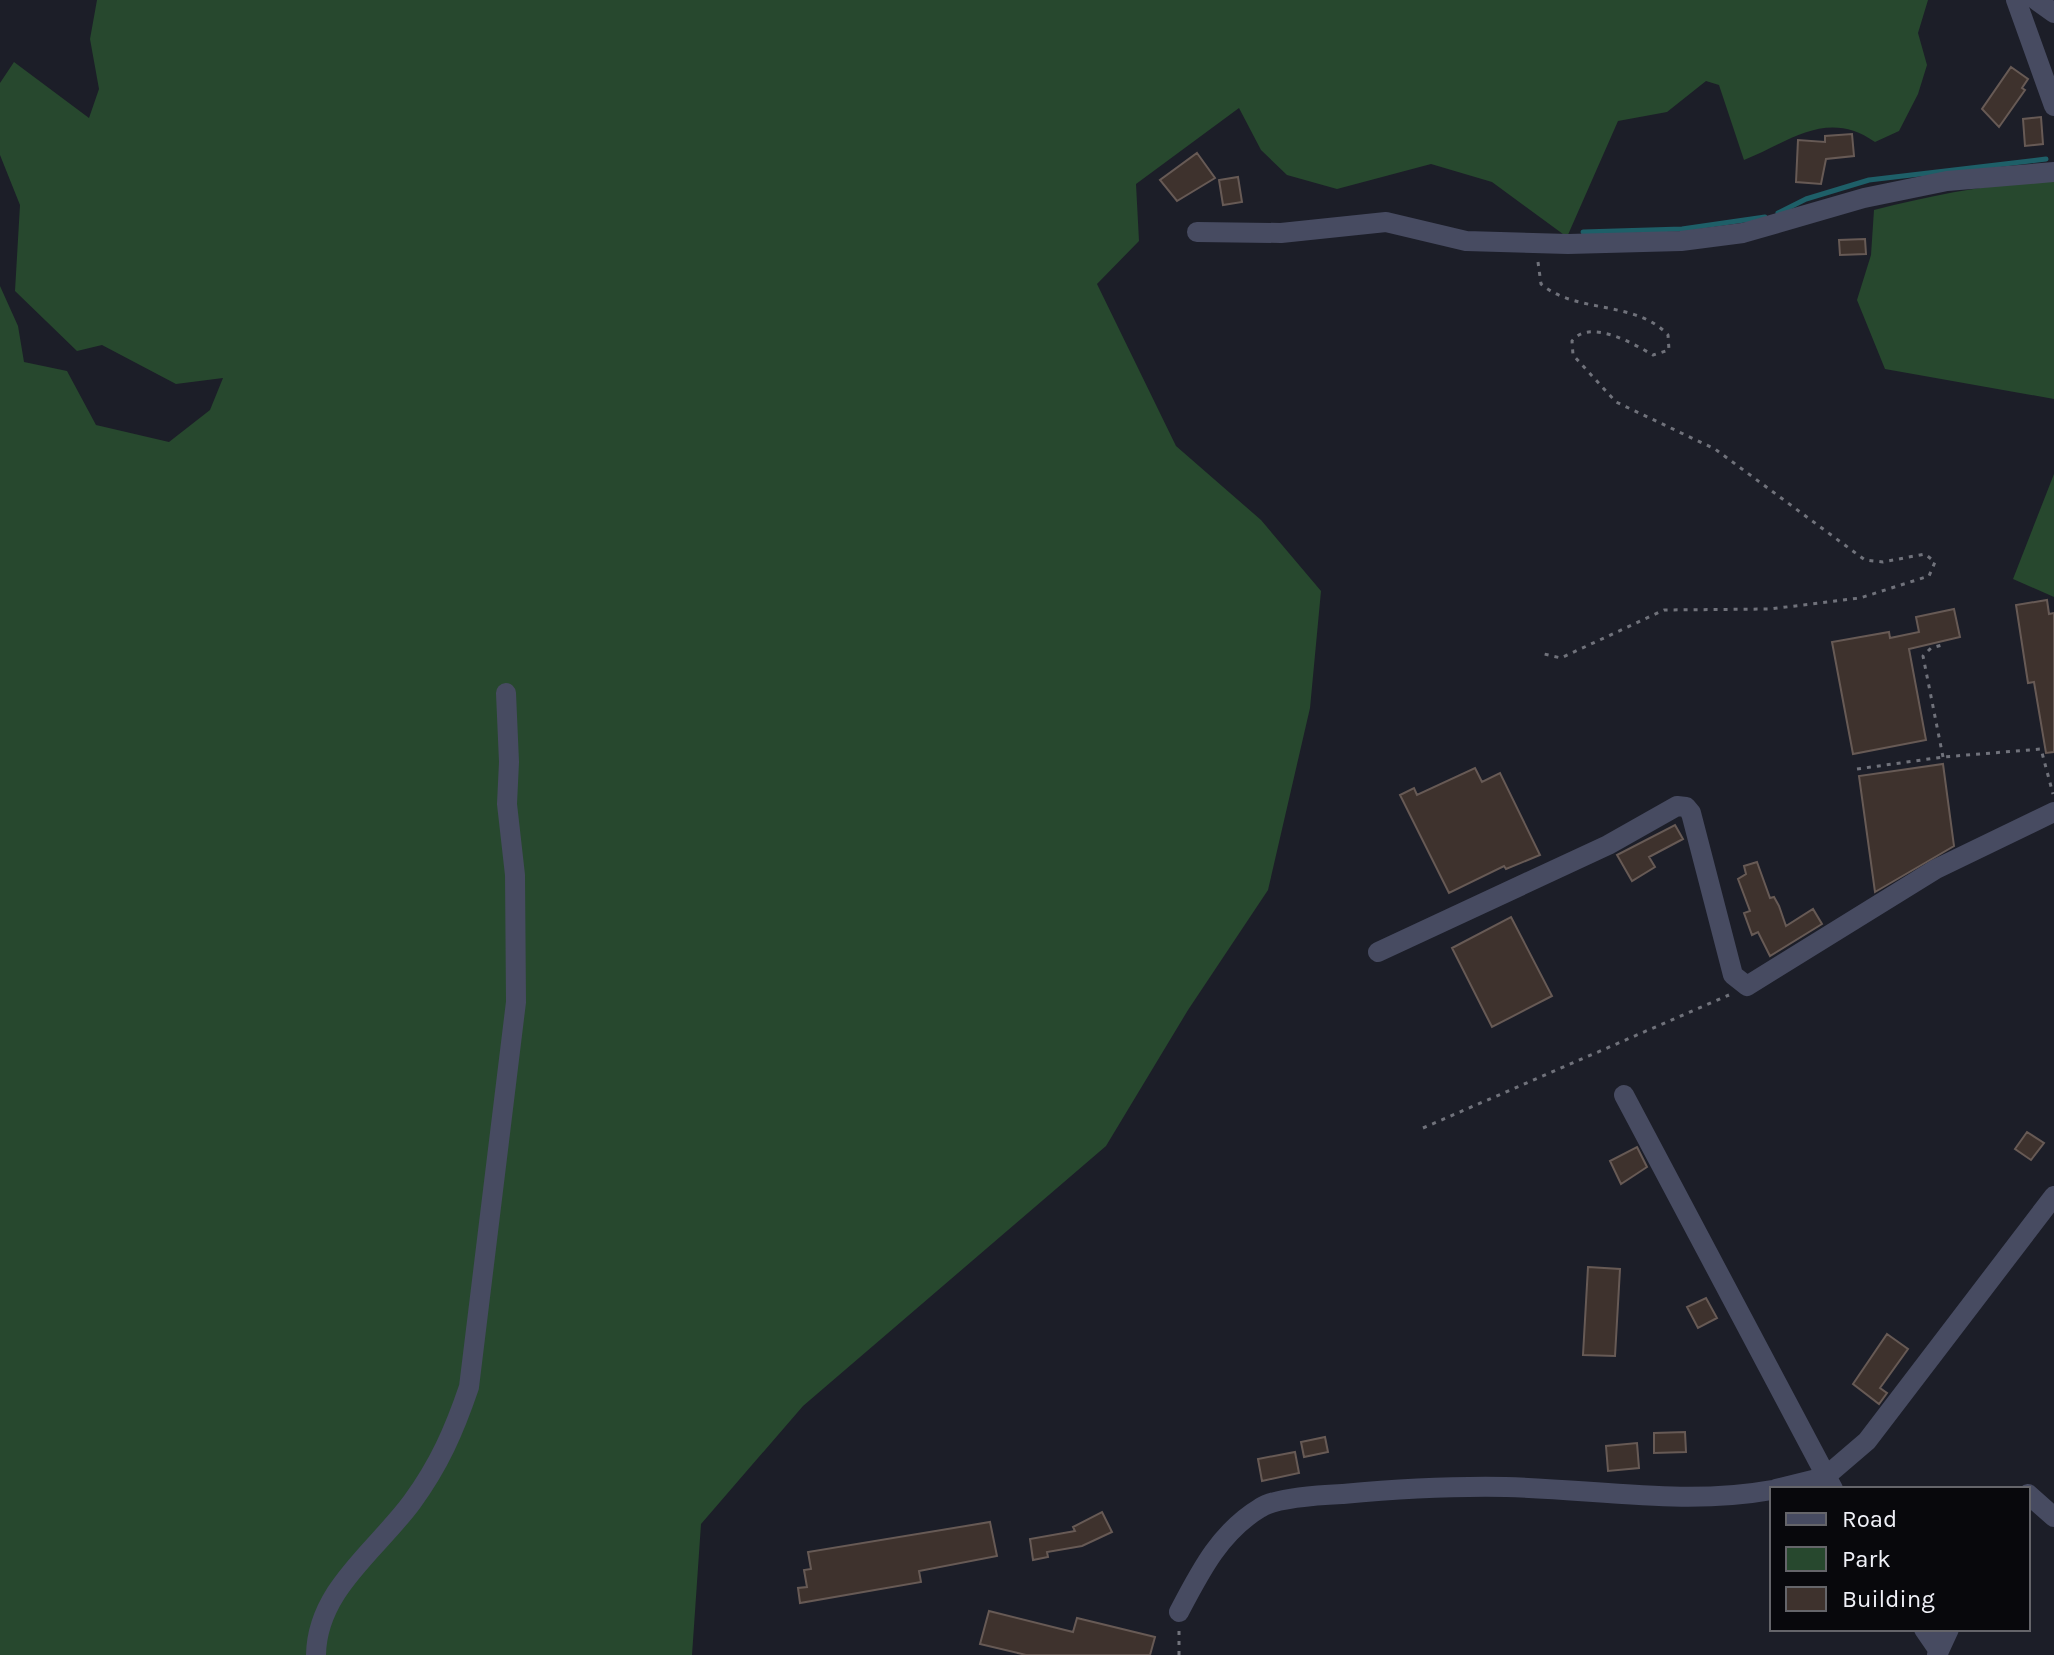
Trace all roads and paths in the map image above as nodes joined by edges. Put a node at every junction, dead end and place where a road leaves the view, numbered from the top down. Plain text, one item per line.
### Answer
1 (2016, 0) edge
2 (2036, 0) edge
3 (2054, 13) edge
4 (2054, 106) edge
5 (2054, 172) edge
6 (1197, 232) dead end
7 (1541, 243) junction
8 (1946, 644) dead end
9 (1544, 654) dead end
10 (506, 693) dead end
11 (1943, 757) junction
12 (1857, 769) dead end
13 (2054, 802) edge
14 (2054, 812) edge
15 (1378, 952) dead end
16 (1747, 986) junction
17 (1624, 1095) dead end
18 (1423, 1128) dead end
19 (2054, 1196) edge
20 (1829, 1483) edge
21 (1792, 1487) edge
22 (1770, 1490) edge
23 (2030, 1495) edge
24 (2054, 1517) edge
25 (1179, 1612) joint
26 (1925, 1631) edge
27 (1948, 1631) edge
28 (1938, 1653) edge
29 (316, 1655) edge
30 (1179, 1655) edge

1 - 4 street
2 - 3 street
5 - 7 street
6 - 7 street
7 - 9 path
8 - 11 path
10 - 29 street
11 - 12 path
11 - 13 path
14 - 16 street
15 - 16 street
16 - 18 path
17 - 20 street
19 - 20 street
20 - 21 street
22 - 25 street
23 - 24 street
25 - 30 path
26 - 28 street
27 - 28 street

